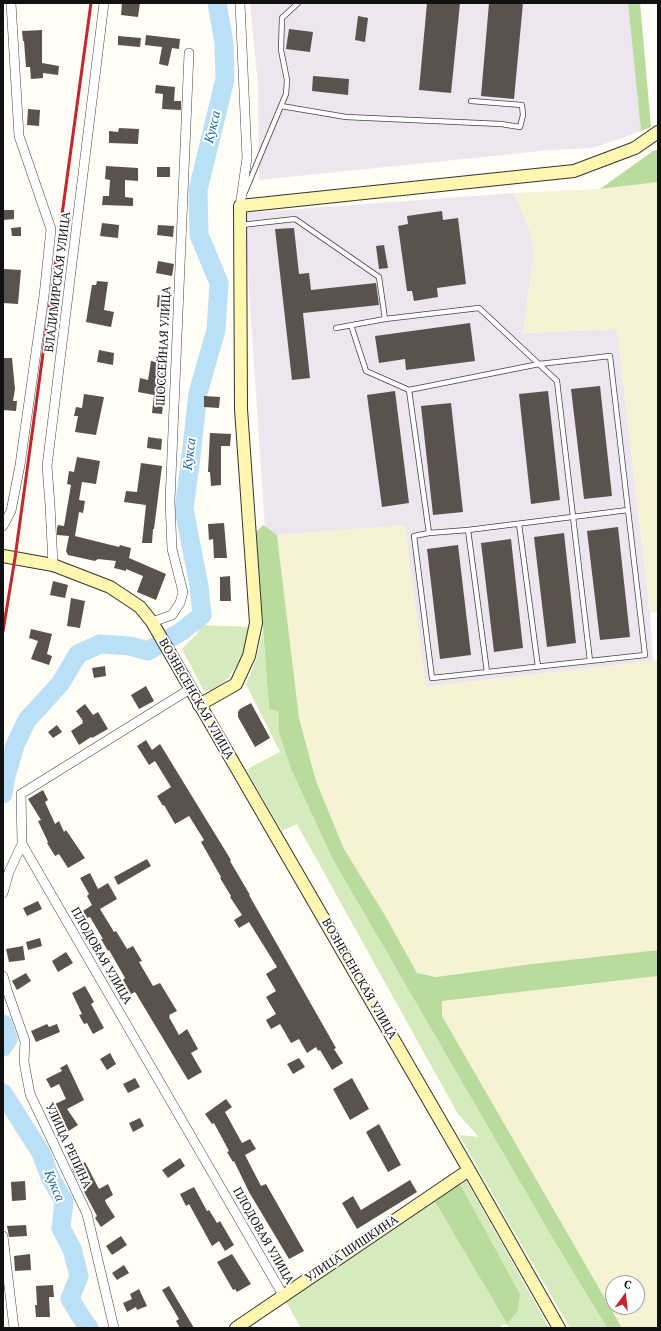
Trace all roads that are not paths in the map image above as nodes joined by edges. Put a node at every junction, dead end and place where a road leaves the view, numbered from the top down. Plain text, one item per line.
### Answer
1 (11, 3) edge
2 (104, 3) edge
3 (240, 3) edge
4 (298, 3) edge
5 (189, 53) dead end
6 (471, 101) dead end
7 (281, 106) junction
8 (658, 132) edge
9 (240, 206) junction
10 (240, 225) junction
11 (385, 319) junction
12 (350, 325) junction
13 (336, 328) dead end
14 (538, 364) junction
15 (409, 390) junction
16 (628, 510) junction
17 (573, 516) junction
18 (519, 524) junction
19 (3, 526) edge
20 (468, 530) junction
21 (429, 533) junction
22 (3, 556) edge
23 (53, 565) junction
24 (155, 626) junction
25 (590, 661) junction
26 (538, 667) junction
27 (487, 672) junction
28 (190, 689) junction
29 (199, 705) junction
30 (22, 844) junction
31 (3, 893) edge
32 (3, 976) edge
33 (469, 1170) junction
34 (3, 1236) edge
35 (283, 1295) junction
36 (14, 1328) edge
37 (114, 1328) edge
38 (236, 1328) edge
39 (559, 1328) edge

1 - 19 street, ВЛАДИМИРСКАЯ УЛИЦА
2 - 23 street, ВЛАДИМИРСКАЯ УЛИЦА
3 - 9 street
4 - 7 lane
5 - 24 street, ШОССЕЙНАЯ УЛИЦА
6 - 7 lane
7 - 9 lane
8 - 9 street
9 - 10 street
10 - 11 lane
10 - 29 street
11 - 12 lane
11 - 14 lane
12 - 13 lane
12 - 15 lane
14 - 15 lane
14 - 16 lane
14 - 17 lane
15 - 21 lane
16 - 17 lane
16 - 25 lane
17 - 18 lane
17 - 25 lane
18 - 20 lane
18 - 26 lane
20 - 21 lane
20 - 27 lane
21 - 27 lane
22 - 23 street, ВОЗНЕСЕНСКАЯ УЛИЦА
23 - 24 street, ВОЗНЕСЕНСКАЯ УЛИЦА
24 - 28 street, ВОЗНЕСЕНСКАЯ УЛИЦА
25 - 26 lane
26 - 27 lane
28 - 29 street, ВОЗНЕСЕНСКАЯ УЛИЦА
28 - 30 street, ПЛОДОВАЯ УЛИЦА
29 - 33 street, ВОЗНЕСЕНСКАЯ УЛИЦА
30 - 31 street
30 - 35 street, ПЛОДОВАЯ УЛИЦА
32 - 37 street, УЛИЦА РЕПИНА
33 - 35 street, УЛИЦА ШИШКИНА
33 - 39 street, ВОЗНЕСЕНСКАЯ УЛИЦА
34 - 36 street
35 - 38 street, УЛИЦА ШИШКИНА

